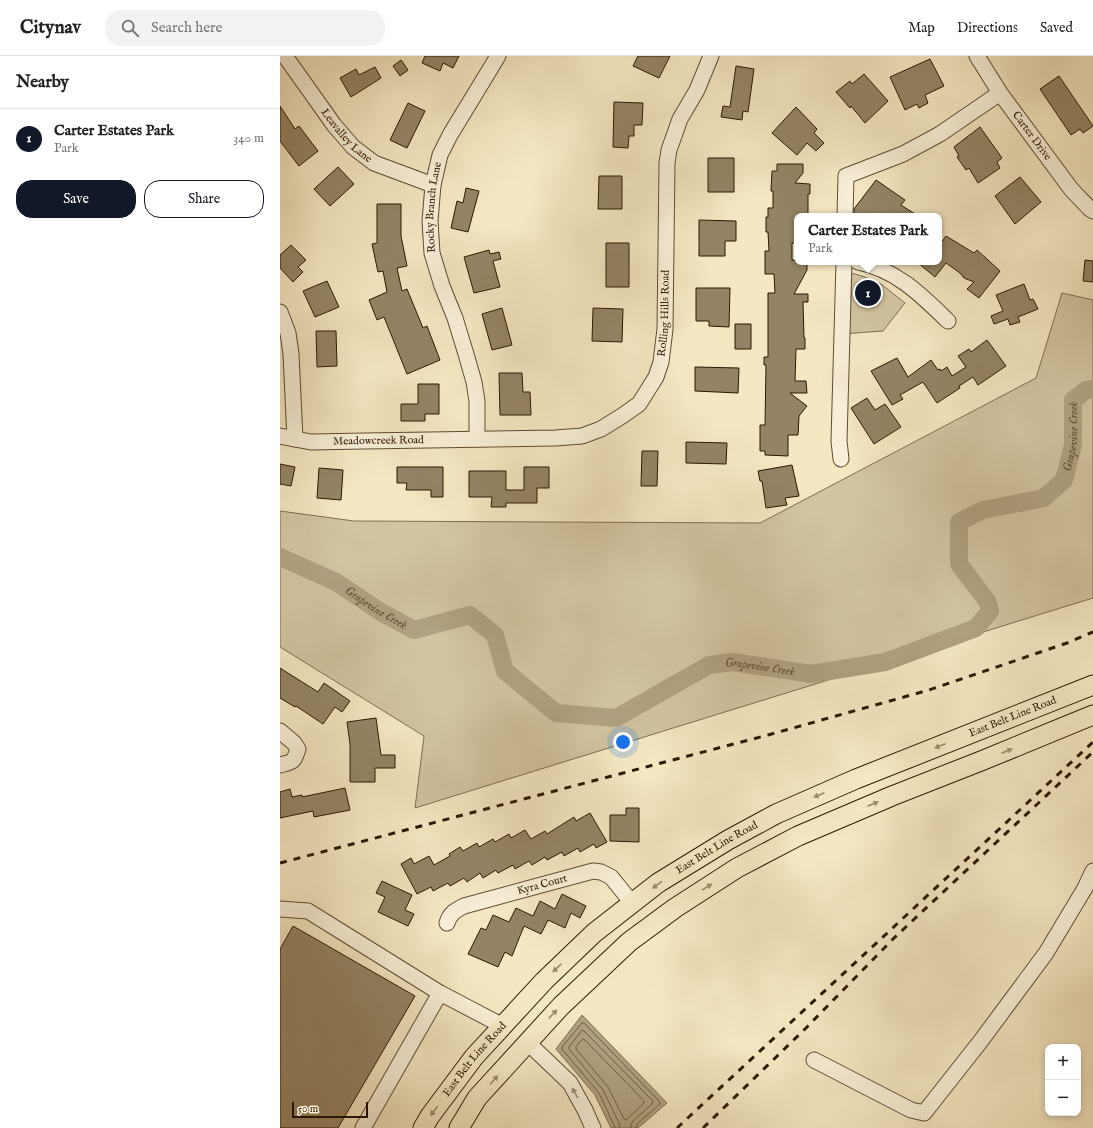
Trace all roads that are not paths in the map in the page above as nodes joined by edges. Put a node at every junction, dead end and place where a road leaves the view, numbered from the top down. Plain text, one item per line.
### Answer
1 (285, 56) edge
2 (498, 56) edge
3 (711, 56) edge
4 (977, 56) edge
5 (1000, 93) junction
6 (433, 185) junction
7 (1093, 211) edge
8 (845, 213) edge
9 (844, 265) edge
10 (867, 265) edge
11 (280, 312) edge
12 (948, 321) dead end
13 (280, 436) edge
14 (295, 439) junction
15 (477, 439) junction
16 (841, 459) dead end
17 (1093, 685) edge
18 (1093, 715) edge
19 (280, 731) edge
20 (971, 734) junction
21 (981, 761) junction
22 (280, 765) edge
23 (1093, 871) edge
24 (633, 904) junction
25 (280, 909) edge
26 (447, 923) dead end
27 (629, 942) junction
28 (440, 993) junction
29 (503, 1026) junction
30 (527, 1042) junction
31 (814, 1060) dead end
32 (363, 1128) edge
33 (423, 1128) edge
34 (459, 1128) edge
35 (593, 1128) edge

1 - 6 street, Leavalley Lane
2 - 6 street, Rocky Branch Lane
3 - 15 street, Rolling Hills Road
4 - 5 street, Carter Drive
5 - 7 street, Carter Drive
5 - 8 street
6 - 15 street, Rocky Branch Lane
9 - 16 street
10 - 12 street
11 - 14 street
13 - 14 street, Meadowcreek Road
14 - 15 street, Meadowcreek Road
17 - 20 main road, East Belt Line Road
21 -> 18 main road
19 - 22 street
20 - 21 main road
20 -> 24 main road, East Belt Line Road
27 -> 21 main road
23 - 31 street
24 - 26 street, Kyra Court
24 - 27 main road
24 -> 29 main road, East Belt Line Road
25 - 28 street
30 -> 27 main road
28 - 29 street
28 - 32 street
29 - 30 main road
29 -> 33 main road, East Belt Line Road
34 -> 30 main road
35 -> 30 street

